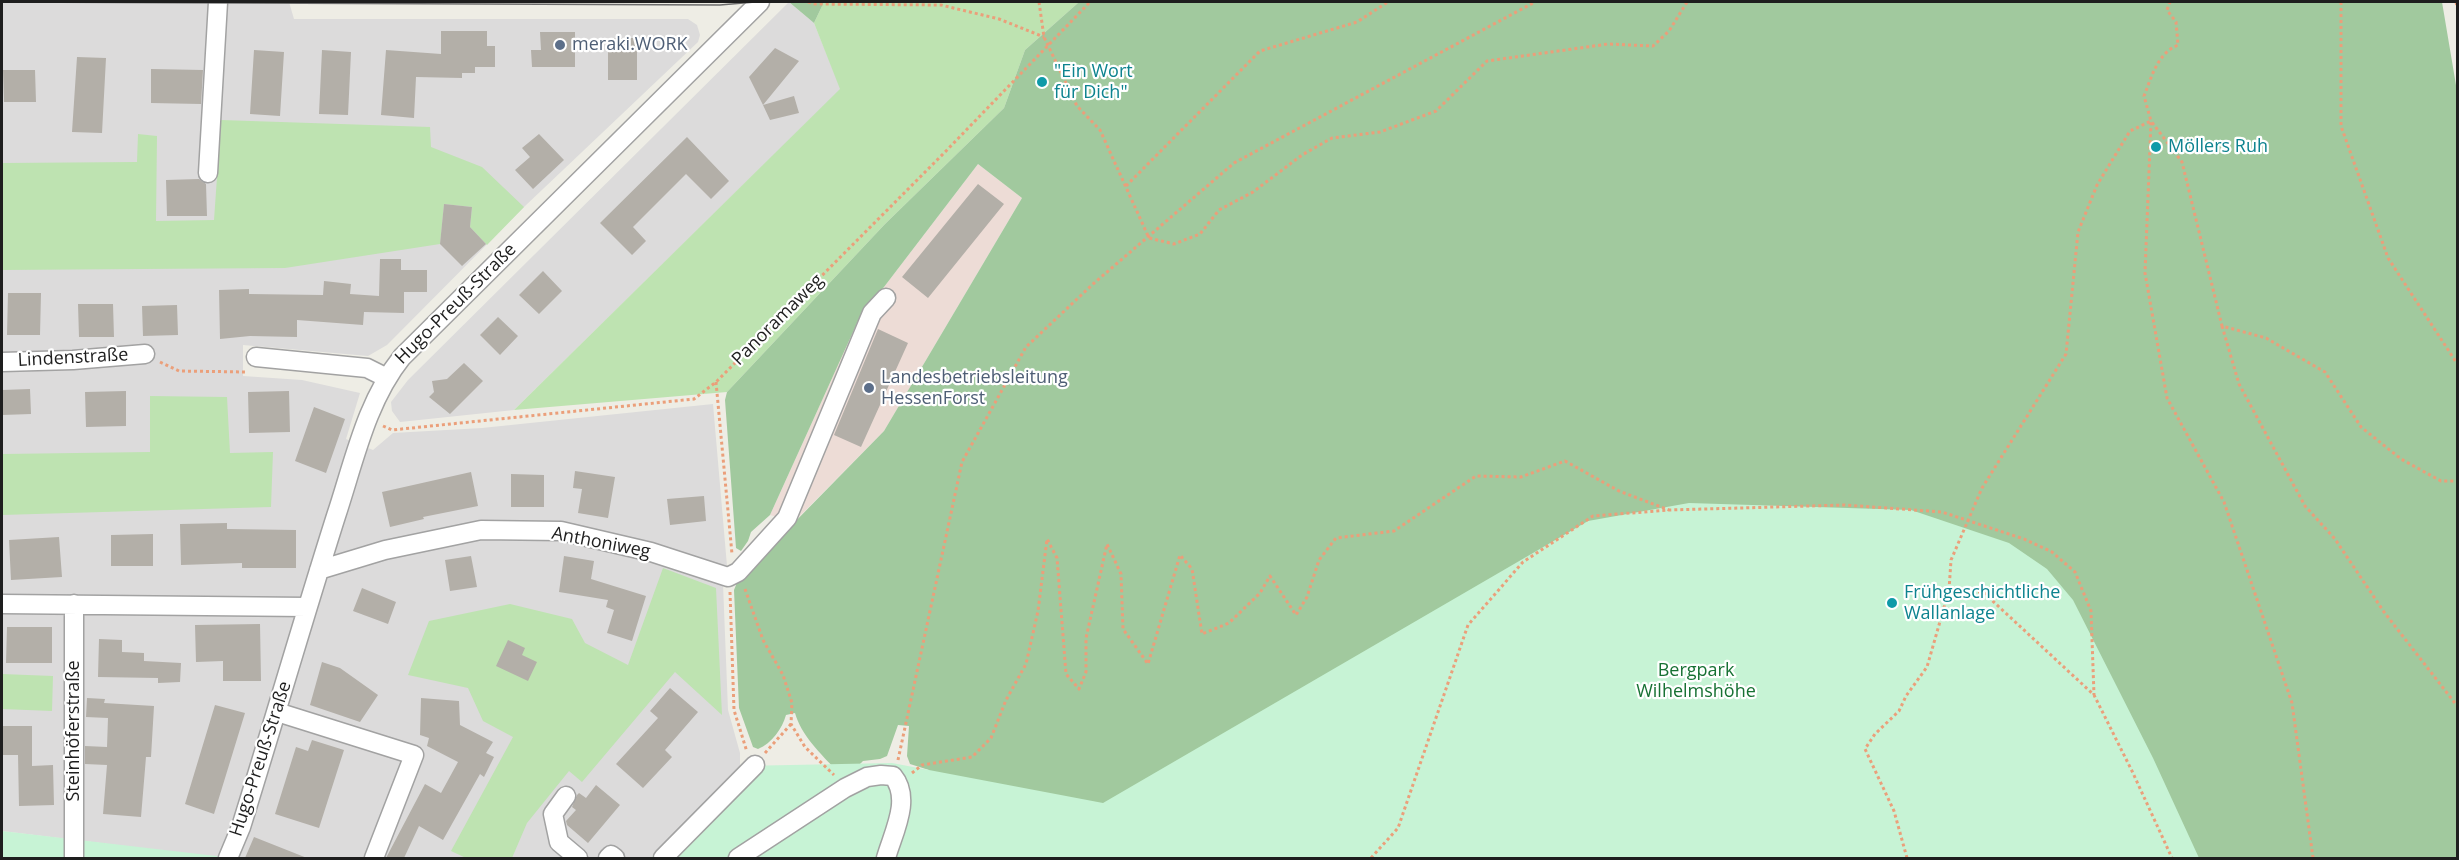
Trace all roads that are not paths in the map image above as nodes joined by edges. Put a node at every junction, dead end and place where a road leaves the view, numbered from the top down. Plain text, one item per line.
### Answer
1 (218, 2) edge
2 (760, 2) edge
3 (208, 173) dead end
4 (886, 298) dead end
5 (145, 354) road end
6 (2, 362) edge
7 (255, 364) road end
8 (386, 377) junction
9 (319, 570) junction
10 (2, 604) edge
11 (74, 604) junction
12 (307, 607) junction
13 (277, 712) junction
14 (755, 765) road end
15 (566, 796) dead end
16 (74, 858) edge
17 (228, 858) edge
18 (374, 858) edge
19 (578, 858) edge
20 (608, 858) edge
21 (615, 858) edge
22 (663, 858) edge
23 (738, 858) edge
24 (886, 858) edge

1 - 3 street
2 - 8 street, Hugo-Preuß-Straße
4 - 9 street, Anthoniweg
5 - 6 street, Lindenstraße
7 - 8 street
8 - 9 street, Hugo-Preuß-Straße
9 - 12 street, Hugo-Preuß-Straße
10 - 11 street
11 - 12 street
11 - 16 street, Steinhöferstraße
12 - 13 street, Hugo-Preuß-Straße
13 - 17 street, Hugo-Preuß-Straße
13 - 18 street
14 - 22 street
15 - 19 street
20 - 21 street
23 - 24 street

